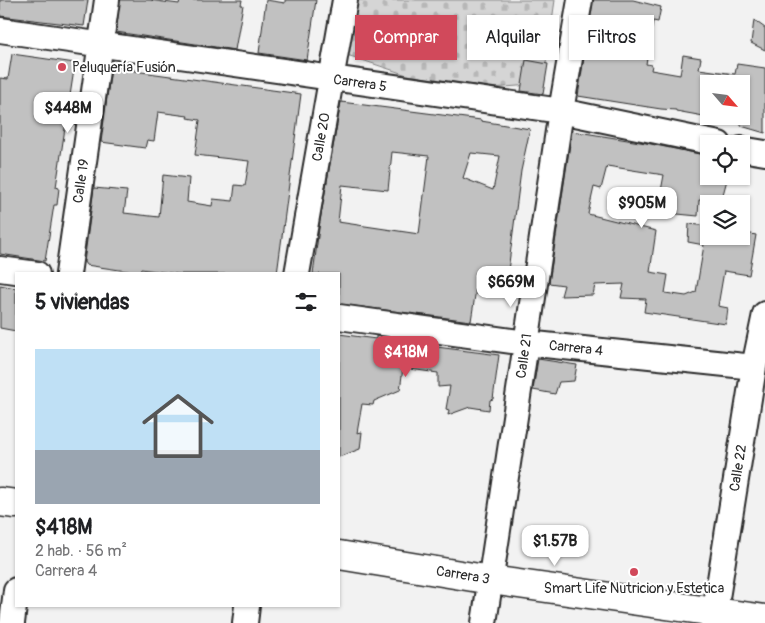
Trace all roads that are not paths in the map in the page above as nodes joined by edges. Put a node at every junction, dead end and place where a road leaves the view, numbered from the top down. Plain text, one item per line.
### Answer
1 (107, 0) edge
2 (345, 0) edge
3 (580, 0) edge
4 (0, 30) edge
5 (101, 44) junction
6 (331, 79) junction
7 (561, 111) junction
8 (700, 140) edge
9 (750, 150) edge
10 (765, 154) edge
11 (0, 269) edge
12 (22, 272) edge
13 (68, 272) edge
14 (297, 272) edge
15 (765, 314) edge
16 (340, 317) edge
17 (526, 343) junction
18 (754, 367) junction
19 (0, 502) edge
20 (15, 504) edge
21 (340, 555) edge
22 (491, 580) junction
23 (15, 598) edge
24 (247, 607) edge
25 (714, 617) edge
26 (765, 619) edge
27 (12, 623) edge
28 (245, 623) edge
29 (484, 623) edge

1 - 5 street, Calle 19
2 - 6 street, Calle 20
3 - 7 street, Calle 21
4 - 5 street, Carrera 5
5 - 6 street, Carrera 5
5 - 13 street, Calle 19
6 - 7 street, Carrera 5
6 - 14 street, Calle 20
7 - 8 street, Carrera 5
7 - 17 street, Calle 21
9 - 10 street
11 - 12 street
15 - 18 street, Calle 22
16 - 17 street, Carrera 4
17 - 18 street, Carrera 4
17 - 22 street, Calle 21
18 - 25 street, Calle 22
19 - 20 main road
21 - 22 main road, Carrera 3
22 - 25 main road, Carrera 3
22 - 29 street, Calle 21
23 - 27 street
24 - 28 street
25 - 26 main road, Carrera 3

